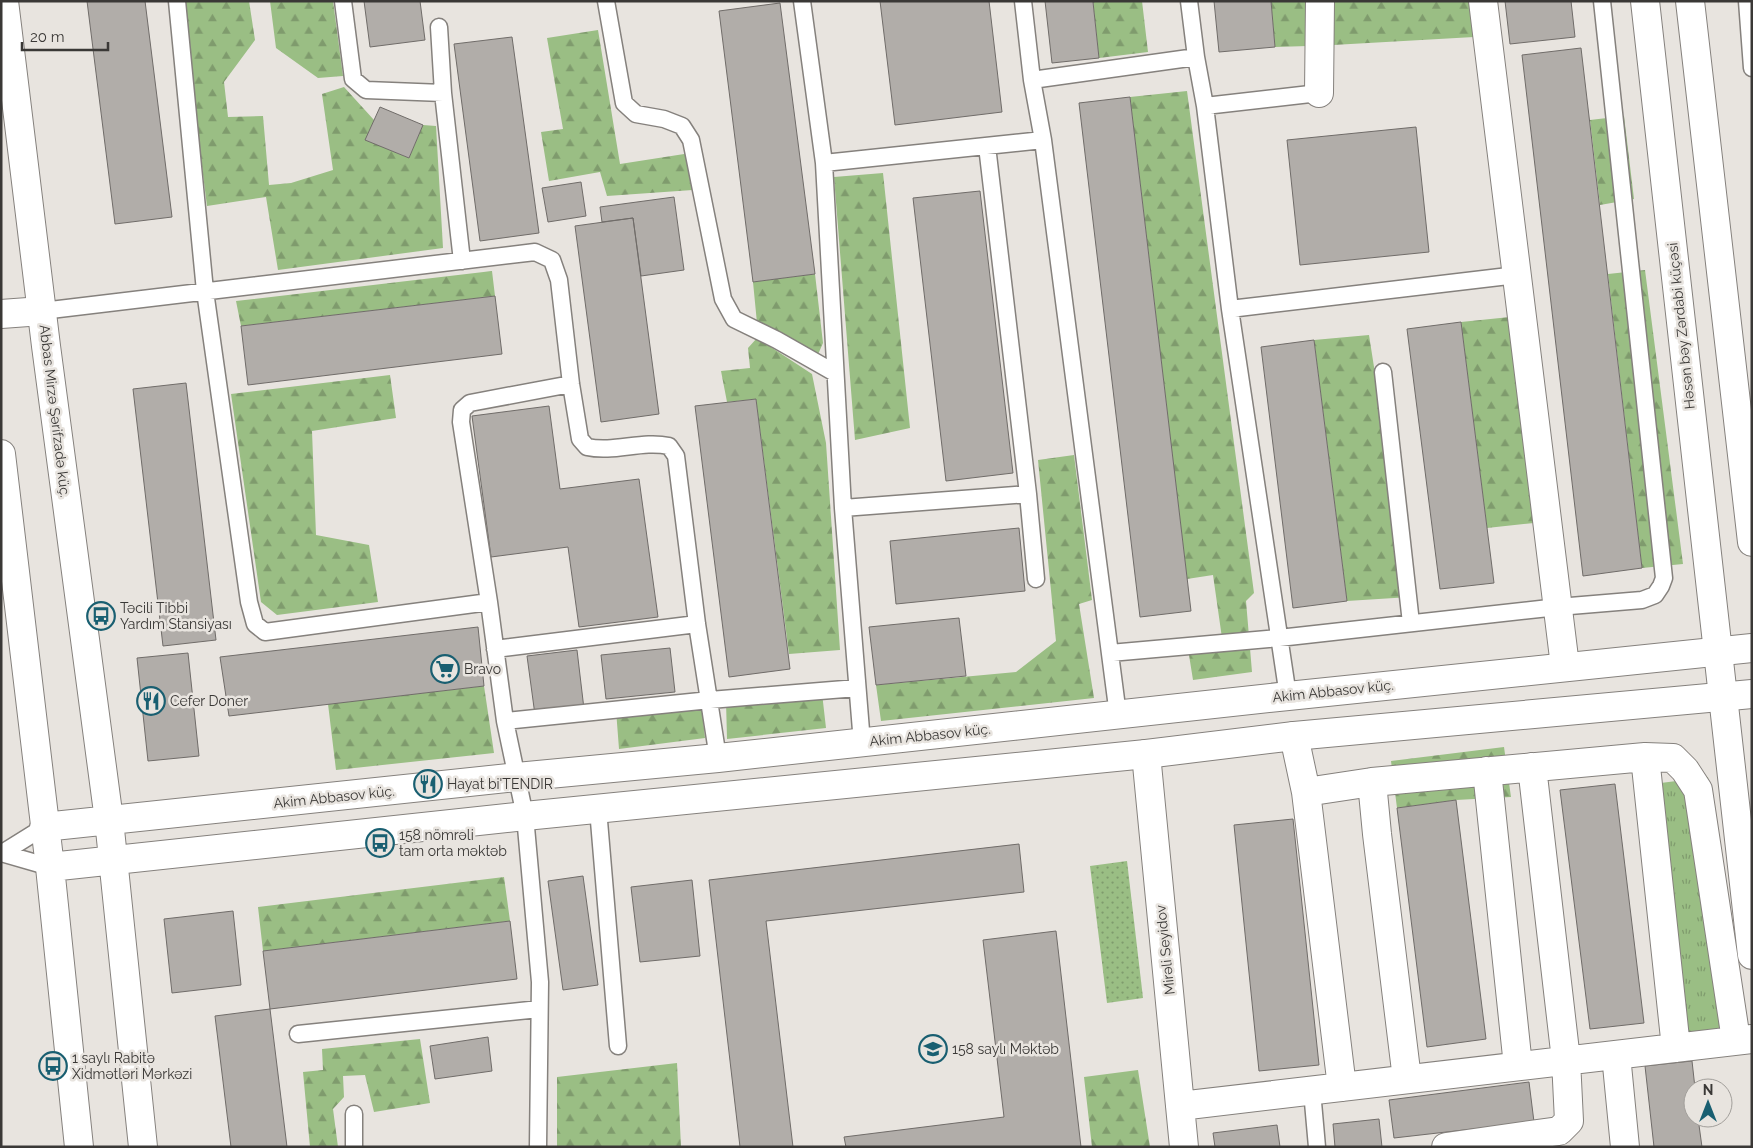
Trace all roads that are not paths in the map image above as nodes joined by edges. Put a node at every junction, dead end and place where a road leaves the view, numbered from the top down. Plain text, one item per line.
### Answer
1 (4, 1) edge
2 (177, 1) edge
3 (343, 1) edge
4 (606, 1) edge
5 (802, 1) edge
6 (1023, 1) edge
7 (1189, 1) edge
8 (1320, 1) edge
9 (1483, 1) edge
10 (1602, 1) edge
11 (1645, 1) edge
12 (1690, 1) edge
13 (1747, 1) edge
14 (439, 27) dead end
15 (1196, 57) junction
16 (1752, 68) edge
17 (1032, 80) junction
18 (443, 93) junction
19 (1320, 93) joint
20 (1205, 106) junction
21 (1043, 140) junction
22 (987, 146) junction
23 (824, 163) junction
24 (462, 261) junction
25 (1516, 275) junction
26 (205, 291) junction
27 (1230, 309) junction
28 (42, 311) junction
29 (1, 314) edge
30 (1384, 372) dead end
31 (835, 373) junction
32 (571, 384) junction
33 (1745, 424) edge
34 (1, 454) edge
35 (1028, 494) junction
36 (843, 508) junction
37 (1752, 542) edge
38 (1036, 580) dead end
39 (489, 602) junction
40 (1558, 607) junction
41 (1411, 623) junction
42 (698, 624) junction
43 (1279, 638) junction
44 (1752, 648) edge
45 (495, 649) junction
46 (1717, 651) junction
47 (1110, 653) junction
48 (1565, 666) junction
49 (857, 688) junction
50 (1752, 694) edge
51 (1288, 696) junction
52 (1722, 697) junction
53 (710, 700) junction
54 (1118, 715) junction
55 (505, 722) junction
56 (1294, 736) junction
57 (862, 742) junction
58 (1146, 754) junction
59 (1645, 757) junction
60 (718, 758) junction
61 (1532, 767) junction
62 (1487, 771) junction
63 (517, 777) junction
64 (1372, 782) junction
65 (1306, 792) junction
66 (598, 809) junction
67 (525, 816) junction
68 (109, 820) junction
69 (44, 827) junction
70 (3, 853) edge
71 (113, 861) junction
72 (50, 867) junction
73 (1752, 955) edge
74 (539, 1009) junction
75 (298, 1034) dead end
76 (1744, 1040) edge
77 (618, 1046) dead end
78 (1676, 1048) junction
79 (1616, 1055) junction
80 (1566, 1060) junction
81 (1518, 1066) junction
82 (1407, 1079) junction
83 (1342, 1087) junction
84 (1312, 1091) junction
85 (1180, 1106) junction
86 (354, 1114) dead end
87 (80, 1147) edge
88 (143, 1147) edge
89 (354, 1147) edge
90 (538, 1147) edge
91 (1184, 1147) edge
92 (1317, 1147) edge
93 (1446, 1147) edge
94 (1625, 1147) edge

1 - 28 main road, Abbas Mirzə Şərifzadə küç.
2 - 26 lane
3 - 18 lane
4 - 31 lane
5 - 23 lane
6 - 17 lane
7 - 15 lane
8 - 19 main road
9 - 25 main road
10 - 40 lane
11 - 46 main road, Həsən bəy Zərdabi küçəsi
12 - 33 main road
13 - 16 lane
14 - 18 lane
15 - 17 lane
15 - 20 lane
17 - 21 lane
18 - 24 lane
19 - 20 lane
20 - 27 lane
21 - 22 lane
21 - 47 lane
22 - 23 lane
22 - 35 lane
23 - 31 lane
24 - 26 lane
24 - 32 lane
25 - 27 lane
25 - 40 main road
26 - 28 lane
26 - 39 lane
27 - 43 lane
28 - 29 main road
28 - 68 main road, Abbas Mirzə Şərifzadə küç.
30 - 41 lane
31 - 36 lane
32 - 39 lane
32 - 42 lane
33 - 37 main road
34 - 69 main road
35 - 36 lane
35 - 38 lane
36 - 49 lane
39 - 45 lane
40 - 41 lane
40 - 48 main road
41 - 43 lane
42 - 45 lane
42 - 53 lane
43 - 47 lane
43 - 51 lane
44 - 46 main road, Akim Abbasov küç.
45 - 55 lane
46 - 48 main road, Akim Abbasov küç.
46 - 52 main road, Həsən bəy Zərdabi küçəsi
47 - 54 lane
48 - 51 main road, Akim Abbasov küç.
49 - 53 lane
49 - 57 lane
50 - 52 main road
51 - 54 main road, Akim Abbasov küç.
51 - 56 main road
52 - 56 main road
52 - 73 main road
53 - 55 lane
53 - 60 lane
54 - 57 main road, Akim Abbasov küç.
55 - 63 lane
56 - 58 main road
56 - 65 main road
57 - 60 main road, Akim Abbasov küç.
58 - 66 main road
58 - 85 main road, Mirəli Seyidov
59 - 61 main road
59 - 76 main road
59 - 78 main road
60 - 63 main road, Akim Abbasov küç.
61 - 62 main road
61 - 80 main road
62 - 64 main road
62 - 81 main road
63 - 67 lane
63 - 68 main road, Akim Abbasov küç.
64 - 65 main road
64 - 82 main road
65 - 83 main road
66 - 67 main road
66 - 77 lane
67 - 71 main road
67 - 74 lane
68 - 69 main road, Akim Abbasov küç.
68 - 71 main road, Abbas Mirzə Şərifzadə küç.
69 - 70 lane
69 - 72 main road
70 - 72 lane
71 - 72 main road
71 - 88 main road
72 - 87 main road
74 - 75 lane
74 - 90 lane
76 - 78 main road
78 - 79 main road
79 - 80 main road
79 - 94 main road
80 - 81 main road
80 - 93 main road
81 - 82 main road
82 - 83 main road
83 - 84 main road
84 - 85 main road
84 - 92 lane
85 - 91 main road, Mirəli Seyidov
86 - 89 lane

